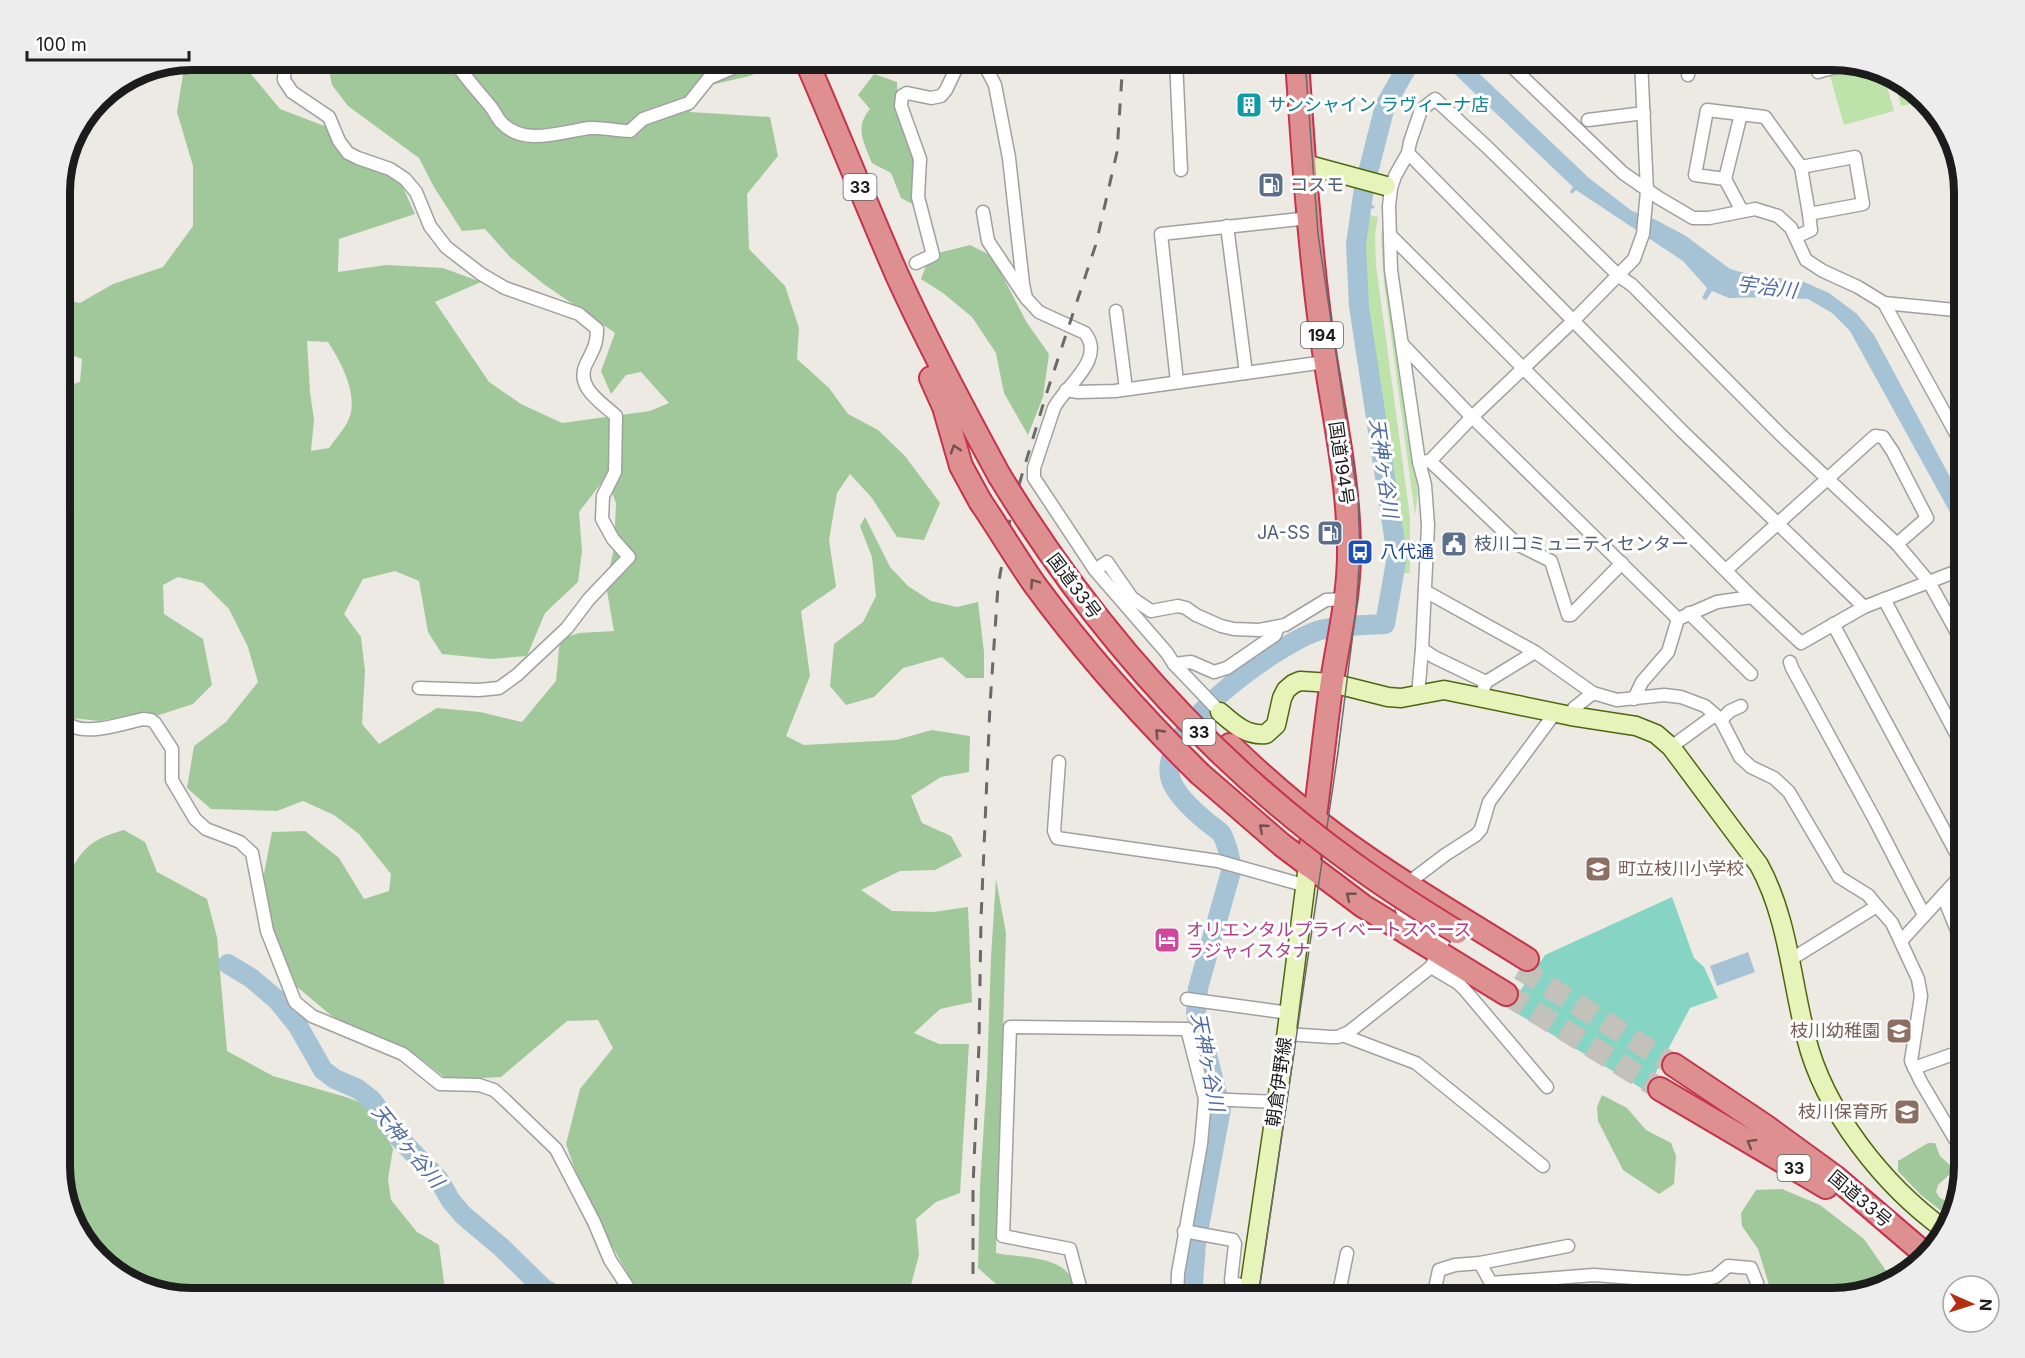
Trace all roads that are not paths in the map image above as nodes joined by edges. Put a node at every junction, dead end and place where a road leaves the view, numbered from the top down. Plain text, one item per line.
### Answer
1 (1176, 70) edge
2 (1298, 70) edge
3 (1516, 70) edge
4 (1642, 70) edge
5 (1688, 70) edge
6 (284, 71) edge
7 (461, 71) edge
8 (727, 71) edge
9 (811, 71) edge
10 (955, 71) edge
11 (989, 71) edge
12 (1688, 75) dead end
13 (1644, 113) junction
14 (1741, 114) junction
15 (1588, 120) dead end
16 (1408, 153) junction
17 (1305, 164) junction
18 (1801, 167) junction
19 (1181, 170) dead end
20 (1725, 179) junction
21 (1389, 187) junction
22 (1647, 195) junction
23 (983, 212) dead end
24 (1742, 212) junction
25 (1809, 214) junction
26 (1309, 218) junction
27 (1227, 226) junction
28 (1390, 234) junction
29 (1796, 237) junction
30 (907, 269) junction
31 (1619, 276) junction
32 (1026, 298) junction
33 (1884, 303) junction
34 (1954, 310) edge
35 (1116, 311) dead end
36 (1574, 320) junction
37 (1401, 344) junction
38 (1325, 362) junction
39 (1523, 369) junction
40 (1246, 373) junction
41 (1177, 382) junction
42 (1126, 389) junction
43 (1066, 390) junction
44 (1472, 417) junction
45 (1954, 430) edge
46 (1424, 461) junction
47 (1003, 467) junction
48 (1828, 479) junction
49 (1779, 523) junction
50 (1897, 544) junction
51 (1622, 563) junction
52 (1095, 570) junction
53 (1726, 570) junction
54 (1954, 572) edge
55 (1929, 582) junction
56 (1425, 591) junction
57 (1752, 597) junction
58 (1884, 599) junction
59 (1345, 604) junction
60 (1864, 607) junction
61 (1156, 610) junction
62 (1684, 616) junction
63 (1833, 624) junction
64 (1278, 627) junction
65 (1954, 627) edge
66 (1146, 629) junction
67 (1422, 649) junction
68 (1535, 652) junction
69 (1790, 662) dead end
70 (1174, 664) junction
71 (1751, 674) dead end
72 (1332, 683) junction
73 (419, 688) dead end
74 (1483, 690) junction
75 (1593, 693) junction
76 (1418, 695) junction
77 (1634, 699) junction
78 (1741, 706) dead end
79 (1220, 712) joint
80 (1563, 715) junction
81 (1718, 717) junction
82 (71, 726) edge
83 (1954, 730) edge
84 (1671, 747) junction
85 (1059, 762) dead end
86 (1315, 820) junction
87 (1954, 850) edge
88 (1307, 874) junction
89 (1954, 883) edge
90 (1409, 885) junction
91 (1943, 896) junction
92 (1877, 906) junction
93 (1924, 915) junction
94 (1954, 923) edge
95 (1902, 940) junction
96 (1435, 960) junction
97 (1790, 960) junction
98 (1506, 994) tunnel mouth
99 (1188, 999) dead end
100 (1289, 1013) junction
101 (1286, 1034) junction
102 (1342, 1035) junction
103 (1954, 1054) edge
104 (1677, 1060) tunnel mouth
105 (1914, 1068) junction
106 (1547, 1087) dead end
107 (1660, 1089) tunnel mouth
108 (1208, 1099) junction
109 (1277, 1102) junction
110 (1954, 1137) edge
111 (1544, 1166) dead end
112 (1939, 1225) edge
113 (1187, 1231) junction
114 (1568, 1245) dead end
115 (1920, 1250) edge
116 (1347, 1253) dead end
117 (1915, 1255) edge
118 (1480, 1263) junction
119 (628, 1288) edge
120 (1080, 1288) edge
121 (1177, 1288) edge
122 (1242, 1288) edge
123 (1250, 1288) edge
124 (1340, 1288) edge
125 (1435, 1288) edge
126 (1757, 1288) edge

1 - 19 street
2 - 17 highway, 国道194号 / 194
3 - 22 street
4 - 13 street
5 - 12 street
6 - 73 street
7 - 8 street
9 - 30 highway, 33
10 - 30 street
11 - 32 street
13 - 15 street
13 - 22 street
14 - 18 street
14 - 20 street
14 - 20 street
16 - 21 street
16 - 31 street
16 - 36 street
17 - 21 street
17 - 26 highway, 国道194号 / 194
18 - 25 street
18 - 25 street
20 - 24 street
21 - 28 street
22 - 24 street
22 - 31 street
23 - 32 street
24 - 29 street
25 - 29 street
26 - 27 street
26 - 38 highway, 国道194号 / 194
27 - 40 street
27 - 41 street
28 - 37 street
28 - 39 street
29 - 33 street
30 - 47 highway
88 -> 30 highway, bridge
31 - 36 street
31 - 48 street
32 - 43 street
33 - 34 street
33 - 45 street
35 - 42 street
36 - 39 street
36 - 49 street
37 - 44 street
37 - 46 street
38 - 40 street
38 - 59 highway, 国道194号 / 194
39 - 44 street
39 - 53 street
40 - 41 street
41 - 42 street
42 - 43 street
43 - 52 street
44 - 46 street
44 - 51 street
46 - 51 street
46 - 56 street
47 - 86 highway
47 - 90 highway, 国道33号 / 33, bridge
48 - 49 street
48 - 50 street
48 - 50 street
49 - 53 street
49 - 60 street
50 - 55 street
51 - 62 street
52 - 61 street
52 - 66 street
53 - 57 street
54 - 55 street
55 - 58 street
55 - 65 street
56 - 67 street
56 - 68 street
57 - 62 street
57 - 63 street
58 - 60 street
58 - 83 street
59 - 64 street
59 - 72 highway, 国道194号 / 194
60 - 63 street
61 - 64 street
61 - 66 street
62 - 71 street
62 - 77 street
63 - 87 street
64 - 70 street
66 - 70 street
67 - 74 street
67 - 76 street
68 - 74 street
68 - 75 street
69 - 93 street
70 - 79 street
72 - 76 street
72 - 79 street
72 - 86 highway, 国道194号 / 194
74 - 76 street
74 - 80 street
75 - 77 street
75 - 80 street
77 - 81 street
78 - 81 street
80 - 84 street
80 - 90 street
81 - 84 street
81 - 92 street
82 - 119 street
84 - 97 street
85 - 88 street
86 - 88 highway, 国道194号 / 194
86 - 90 highway, 33
96 -> 88 highway
88 - 100 street, 朝倉伊野線
89 - 91 street
90 - 96 street
91 - 93 street
91 - 94 street
92 - 95 street
92 - 97 street
93 - 95 street
95 - 105 street
96 - 98 highway
96 - 102 street
96 - 106 street
97 - 112 street
99 - 100 street
100 - 101 street, 朝倉伊野線
101 - 102 street
101 - 109 street, 朝倉伊野線
102 - 111 street
103 - 105 street
104 - 115 highway, 国道33号 / 33
105 - 110 street
117 -> 107 highway, 33
108 - 109 street
108 - 113 street
108 - 120 street
109 - 123 street, 朝倉伊野線
113 - 121 street
113 - 122 street
114 - 118 street
116 - 124 street
118 - 125 street
118 - 126 street

